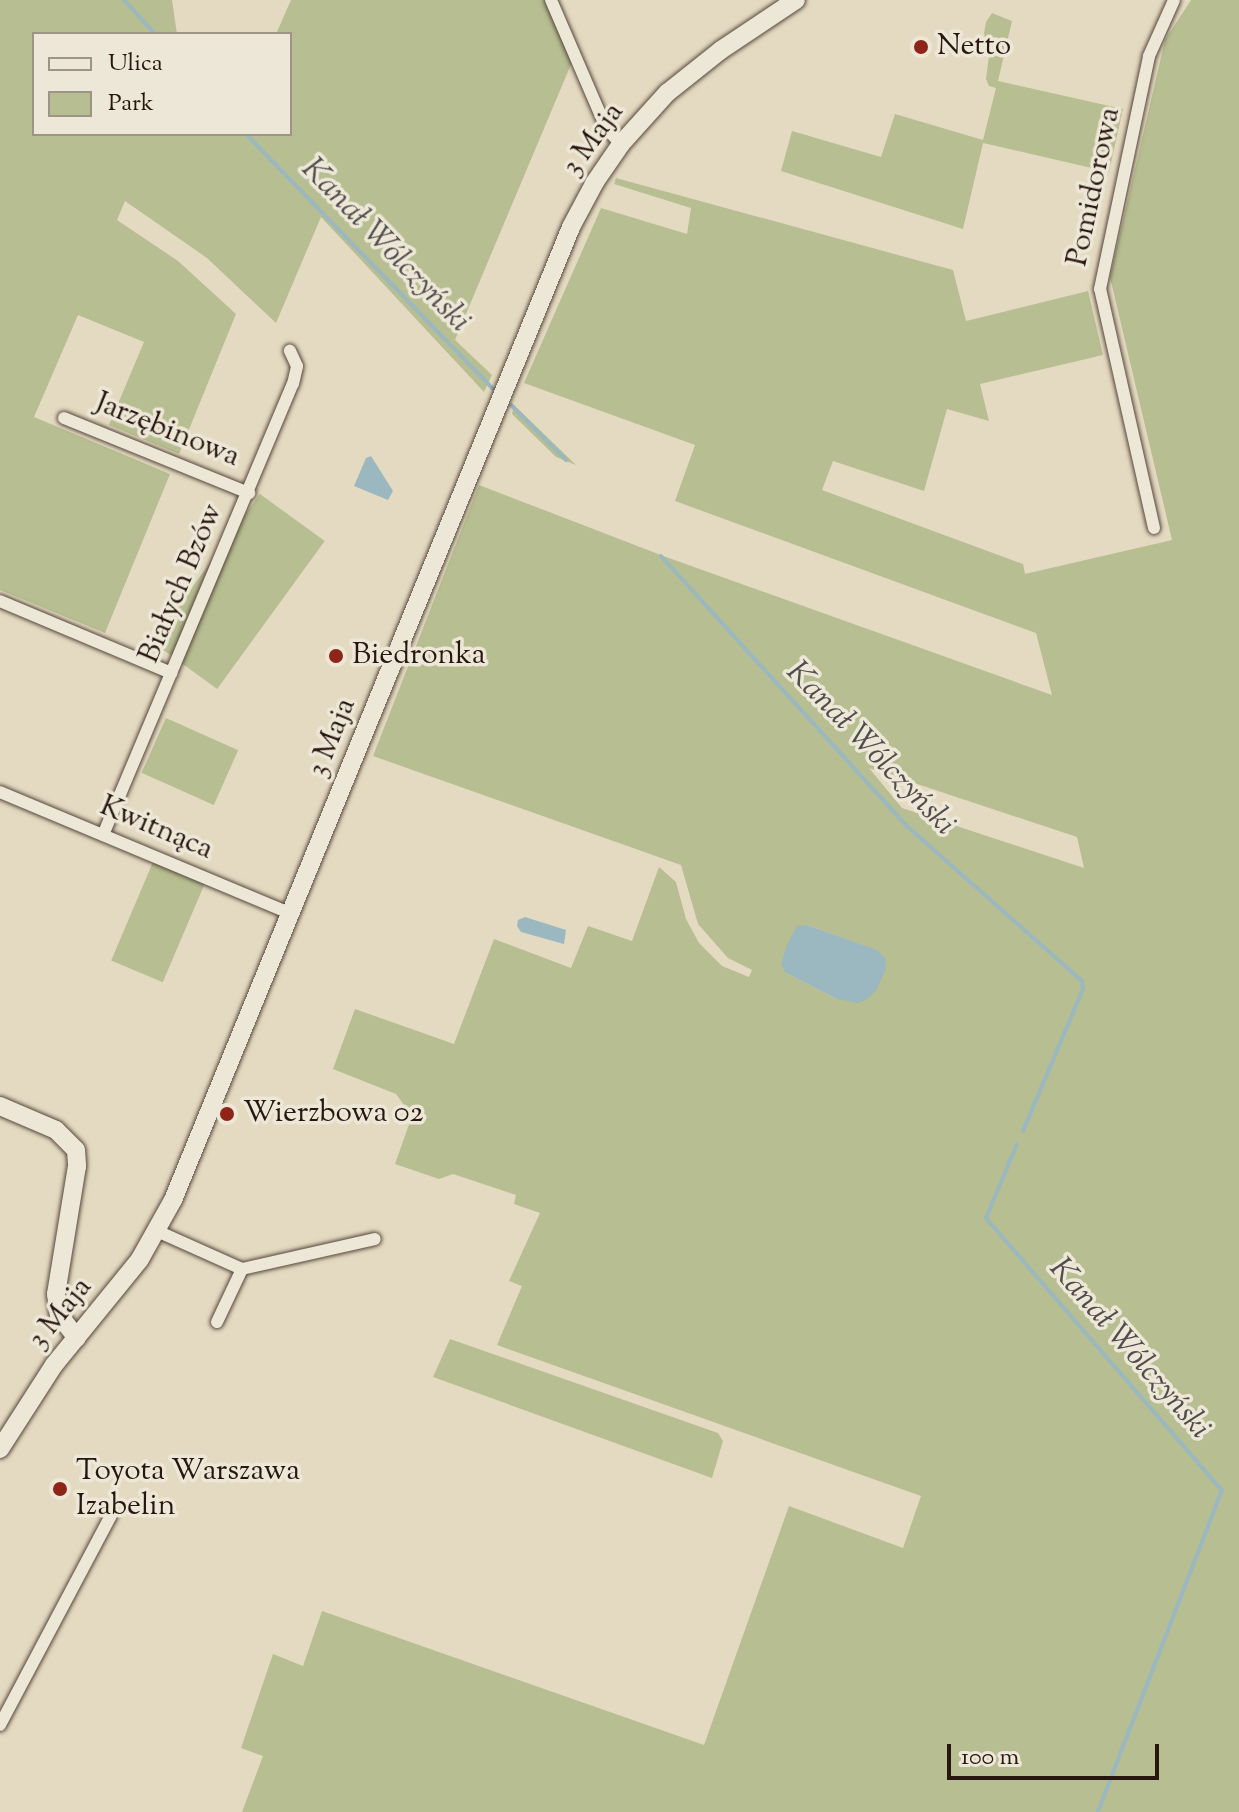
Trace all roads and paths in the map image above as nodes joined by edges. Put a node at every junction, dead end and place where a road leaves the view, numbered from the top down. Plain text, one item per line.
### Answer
1 (551, 0) edge
2 (796, 0) edge
3 (1174, 0) edge
4 (621, 144) junction
5 (290, 351) dead end
6 (64, 418) dead end
7 (249, 493) junction
8 (1154, 528) dead end
9 (0, 601) edge
10 (171, 673) junction
11 (0, 792) edge
12 (103, 835) junction
13 (292, 914) junction
14 (0, 1106) edge
15 (157, 1231) junction
16 (375, 1239) dead end
17 (242, 1269) junction
18 (217, 1322) dead end
19 (77, 1338) junction
20 (0, 1449) edge
21 (111, 1515) dead end
22 (0, 1725) edge

1 - 4 street
2 - 4 street, 3 Maja
3 - 8 street, Pomidorowa
4 - 13 street, 3 Maja
5 - 7 street, Białych Bzów
6 - 7 street, Jarzębinowa
7 - 10 street, Białych Bzów
9 - 10 street
10 - 12 street, Białych Bzów
11 - 12 street, Kwitnąca
12 - 13 street, Kwitnąca
13 - 15 street, 3 Maja
14 - 19 street
15 - 17 street
15 - 19 street, 3 Maja
16 - 17 street
17 - 18 street
19 - 20 street, 3 Maja
21 - 22 street

